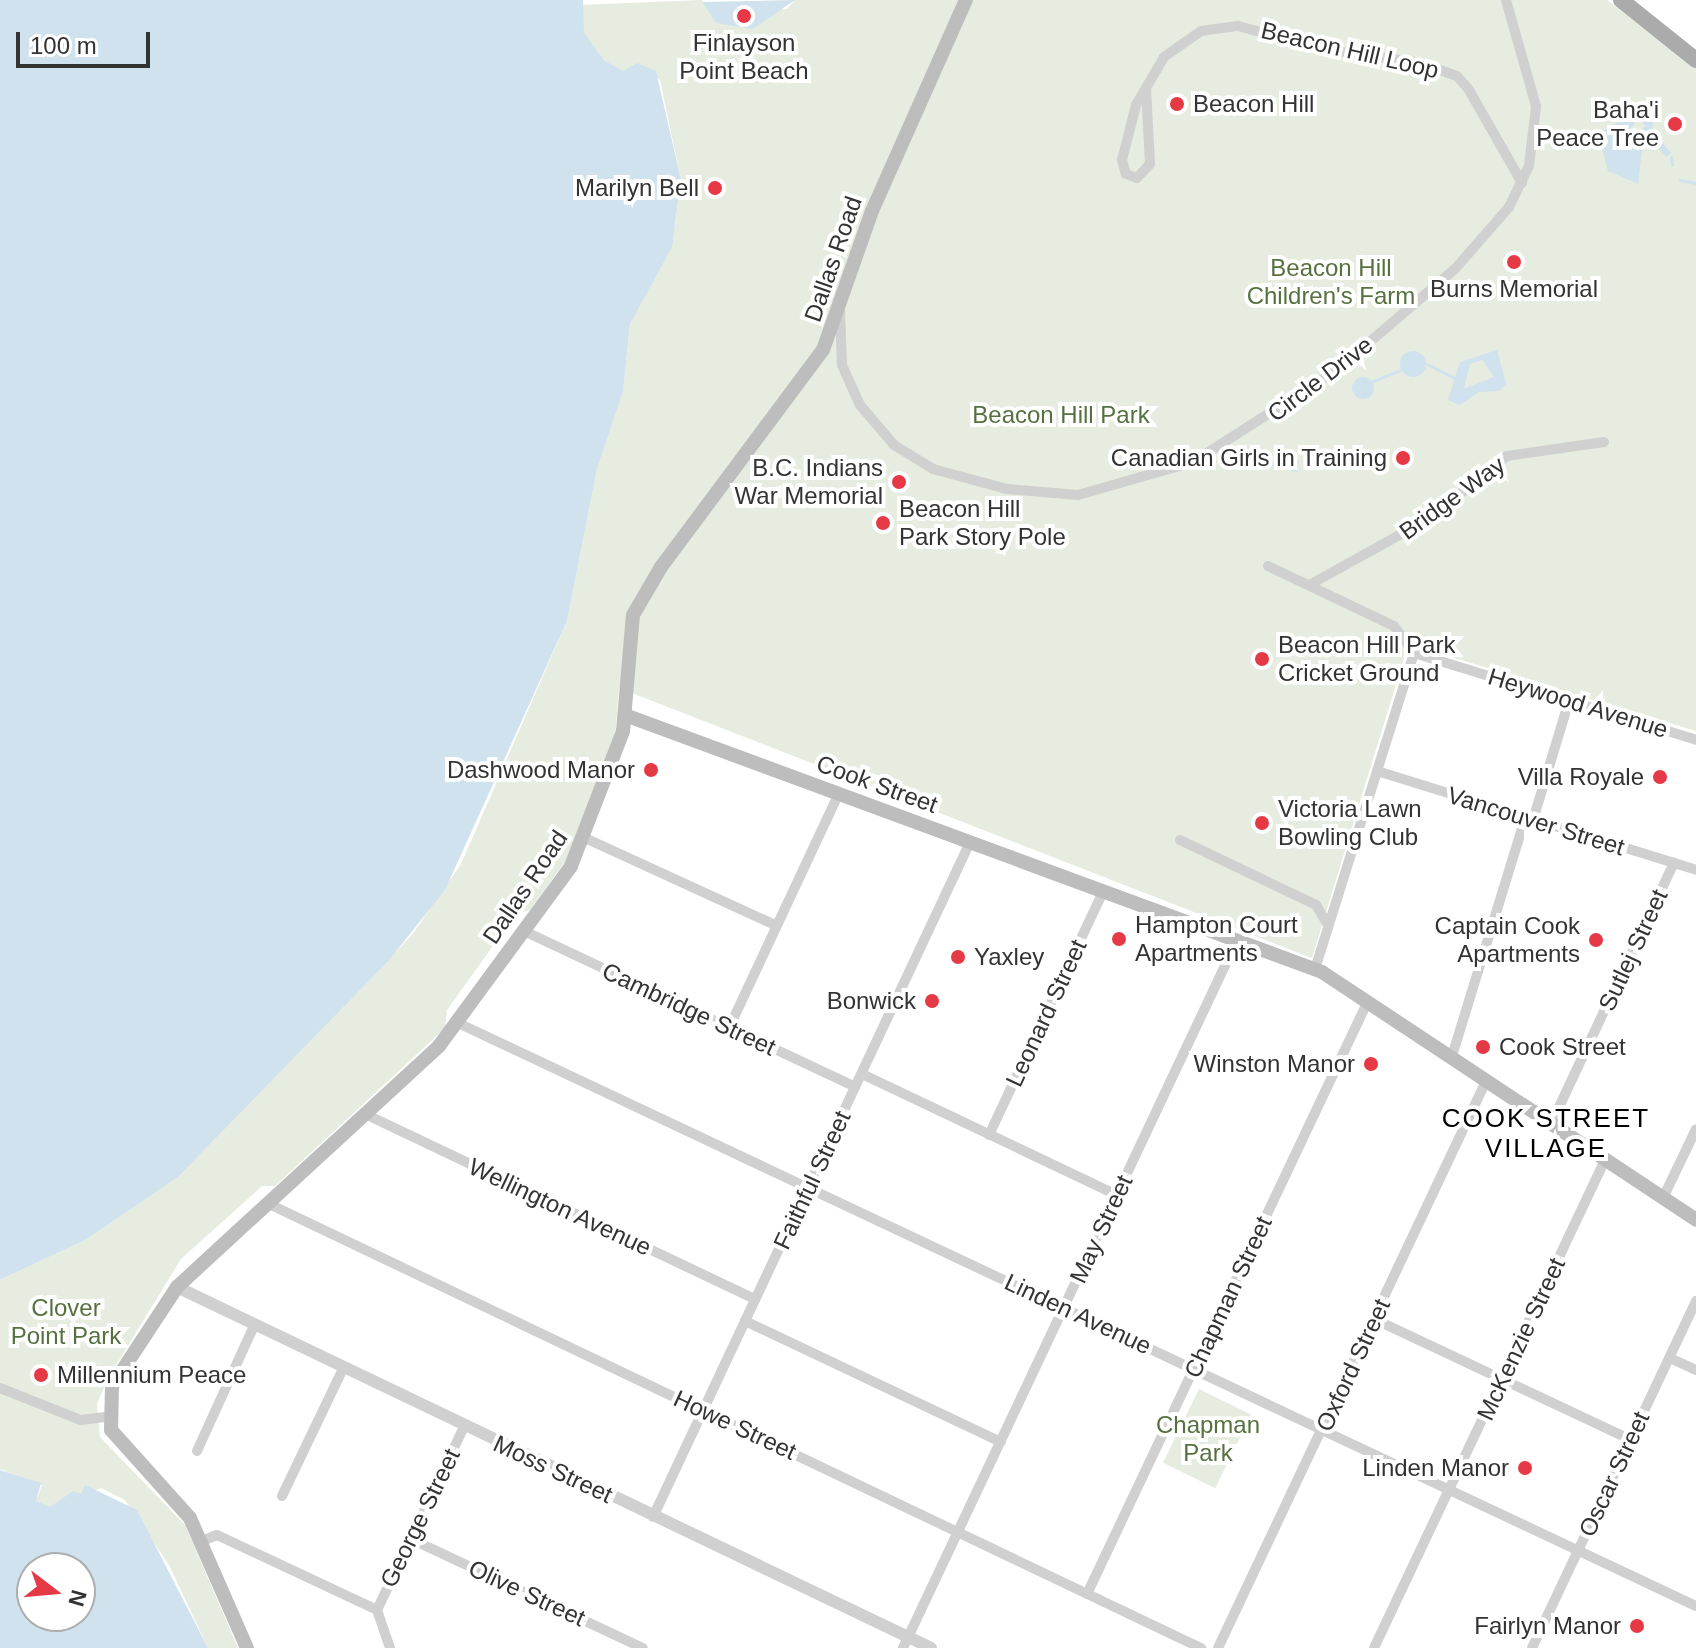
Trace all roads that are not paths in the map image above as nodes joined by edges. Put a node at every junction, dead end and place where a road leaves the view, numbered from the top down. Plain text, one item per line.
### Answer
1 (966, 0) edge
2 (1506, 0) edge
3 (1517, 0) edge
4 (1621, 0) edge
5 (1516, 20) junction
6 (1696, 60) edge
7 (1146, 89) junction
8 (1522, 183) junction
9 (840, 311) junction
10 (1604, 442) dead end
11 (1268, 566) dead end
12 (1311, 584) junction
13 (1414, 653) junction
14 (1569, 701) junction
15 (625, 715) junction
16 (1696, 740) edge
17 (1377, 771) junction
18 (839, 793) junction
19 (1529, 819) junction
20 (585, 838) junction
21 (1180, 840) dead end
22 (970, 842) junction
23 (1674, 863) junction
24 (1696, 870) edge
25 (1103, 892) junction
26 (1338, 895) junction
27 (1316, 905) junction
28 (1328, 925) junction
29 (777, 926) junction
30 (524, 931) junction
31 (1237, 940) junction
32 (1315, 969) junction
33 (1368, 1001) junction
34 (458, 1023) junction
35 (729, 1028) junction
36 (1452, 1056) junction
37 (862, 1074) junction
38 (1486, 1081) junction
39 (855, 1087) junction
40 (365, 1114) junction
41 (1551, 1124) junction
42 (1696, 1129) edge
43 (989, 1135) junction
44 (1605, 1160) junction
45 (809, 1187) junction
46 (1117, 1195) junction
47 (1663, 1198) junction
48 (267, 1203) junction
49 (1696, 1220) edge
50 (177, 1287) junction
51 (755, 1299) junction
52 (1696, 1301) edge
53 (1065, 1307) junction
54 (1374, 1319) junction
55 (745, 1321) junction
56 (253, 1328) junction
57 (1670, 1358) junction
58 (1194, 1369) junction
59 (1696, 1370) edge
60 (342, 1371) junction
61 (1502, 1380) junction
62 (0, 1388) edge
63 (703, 1410) junction
64 (107, 1417) junction
65 (464, 1427) junction
66 (1322, 1429) junction
67 (1629, 1439) junction
68 (1001, 1442) junction
69 (197, 1451) dead end
70 (1450, 1489) junction
71 (282, 1496) dead end
72 (653, 1517) junction
73 (958, 1533) junction
74 (411, 1539) junction
75 (202, 1541) junction
76 (1578, 1550) junction
77 (1696, 1591) edge
78 (1087, 1594) junction
79 (1693, 1604) edge
80 (377, 1610) junction
81 (906, 1643) edge
82 (247, 1648) edge
83 (390, 1648) edge
84 (643, 1648) edge
85 (931, 1648) edge
86 (1201, 1648) edge
87 (1218, 1648) edge
88 (1374, 1648) edge
89 (1532, 1648) edge

1 - 9 main road, Dallas Road
2 - 5 street, Circle Drive
3 - 5 street, Circle Drive
4 - 6 main road
5 - 8 street, Circle Drive
7 - 7 street, Beacon Hill Loop
7 - 8 street, Beacon Hill Loop
8 - 9 street, Circle Drive
9 - 15 main road, Dallas Road
10 - 12 street, Bridge Way
11 - 12 street
12 - 13 street
13 - 14 street, Heywood Avenue
13 - 17 street
14 - 16 street, Heywood Avenue
14 - 19 street
15 - 18 main road, Cook Street
15 - 20 main road, Dallas Road
17 - 19 street, Vancouver Street
17 - 26 street
18 - 22 main road, Cook Street
18 - 29 street
19 - 23 street, Vancouver Street
19 - 36 street
20 - 29 street
20 - 30 main road, Dallas Road
21 - 27 street
22 - 25 main road, Cook Street
22 - 37 street, Faithful Street
23 - 24 street, Vancouver Street
23 - 41 street, Sutlej Street
25 - 31 main road, Cook Street
25 - 43 street, Leonard Street
26 - 27 street
26 - 28 street
27 - 28 street
28 - 32 street
29 - 35 street
30 - 34 main road, Dallas Road
30 - 35 street, Cambridge Street
31 - 32 main road, Cook Street
31 - 46 street, May Street
32 - 33 main road, Cook Street
33 - 36 main road, Cook Street
33 - 58 street, Chapman Street
34 - 40 main road, Dallas Road
34 - 45 street, Linden Avenue
35 - 39 street, Cambridge Street
36 - 38 main road, Cook Street
37 - 39 street, Faithful Street
37 - 43 street
38 - 41 main road, Cook Street
38 - 54 street, Oxford Street
39 - 45 street, Faithful Street
40 - 48 main road, Dallas Road
40 - 51 street, Wellington Avenue
41 - 44 main road, Cook Street
42 - 47 street
43 - 46 street
44 - 47 main road, Cook Street
44 - 61 street, McKenzie Street
45 - 51 street, Faithful Street
45 - 53 street, Linden Avenue
46 - 53 street, May Street
47 - 49 main road, Cook Street
48 - 50 main road, Dallas Road
48 - 63 street, Howe Street
50 - 56 street, Moss Street
50 - 64 main road, Dallas Road
51 - 55 street, Faithful Street
52 - 57 street, Oscar Street
53 - 58 street, Linden Avenue
53 - 68 street, May Street
54 - 61 street
54 - 66 street, Oxford Street
55 - 63 street, Faithful Street
55 - 68 street
56 - 60 street, Moss Street
56 - 69 street
57 - 59 street
57 - 67 street, Oscar Street
58 - 66 street, Linden Avenue
58 - 78 street, Chapman Street
60 - 65 street, Moss Street
60 - 71 street
61 - 67 street
61 - 70 street, McKenzie Street
62 - 64 street
63 - 72 street, Faithful Street
63 - 73 street, Howe Street
64 - 75 main road
65 - 72 street, Moss Street
65 - 74 street, George Street
66 - 70 street, Linden Avenue
66 - 87 street, Oxford Street
67 - 76 street, Oscar Street
68 - 73 street, May Street
70 - 76 street, Linden Avenue
70 - 88 street, McKenzie Street
72 - 81 street, Moss Street
73 - 78 street, Howe Street
73 - 81 street, May Street
74 - 80 street, George Street
74 - 84 street, Olive Street
75 - 80 street
75 - 82 main road
76 - 79 street, Linden Avenue
76 - 89 street, Oscar Street
77 - 79 street
78 - 86 street, Howe Street
80 - 83 street
81 - 85 street, Moss Street

